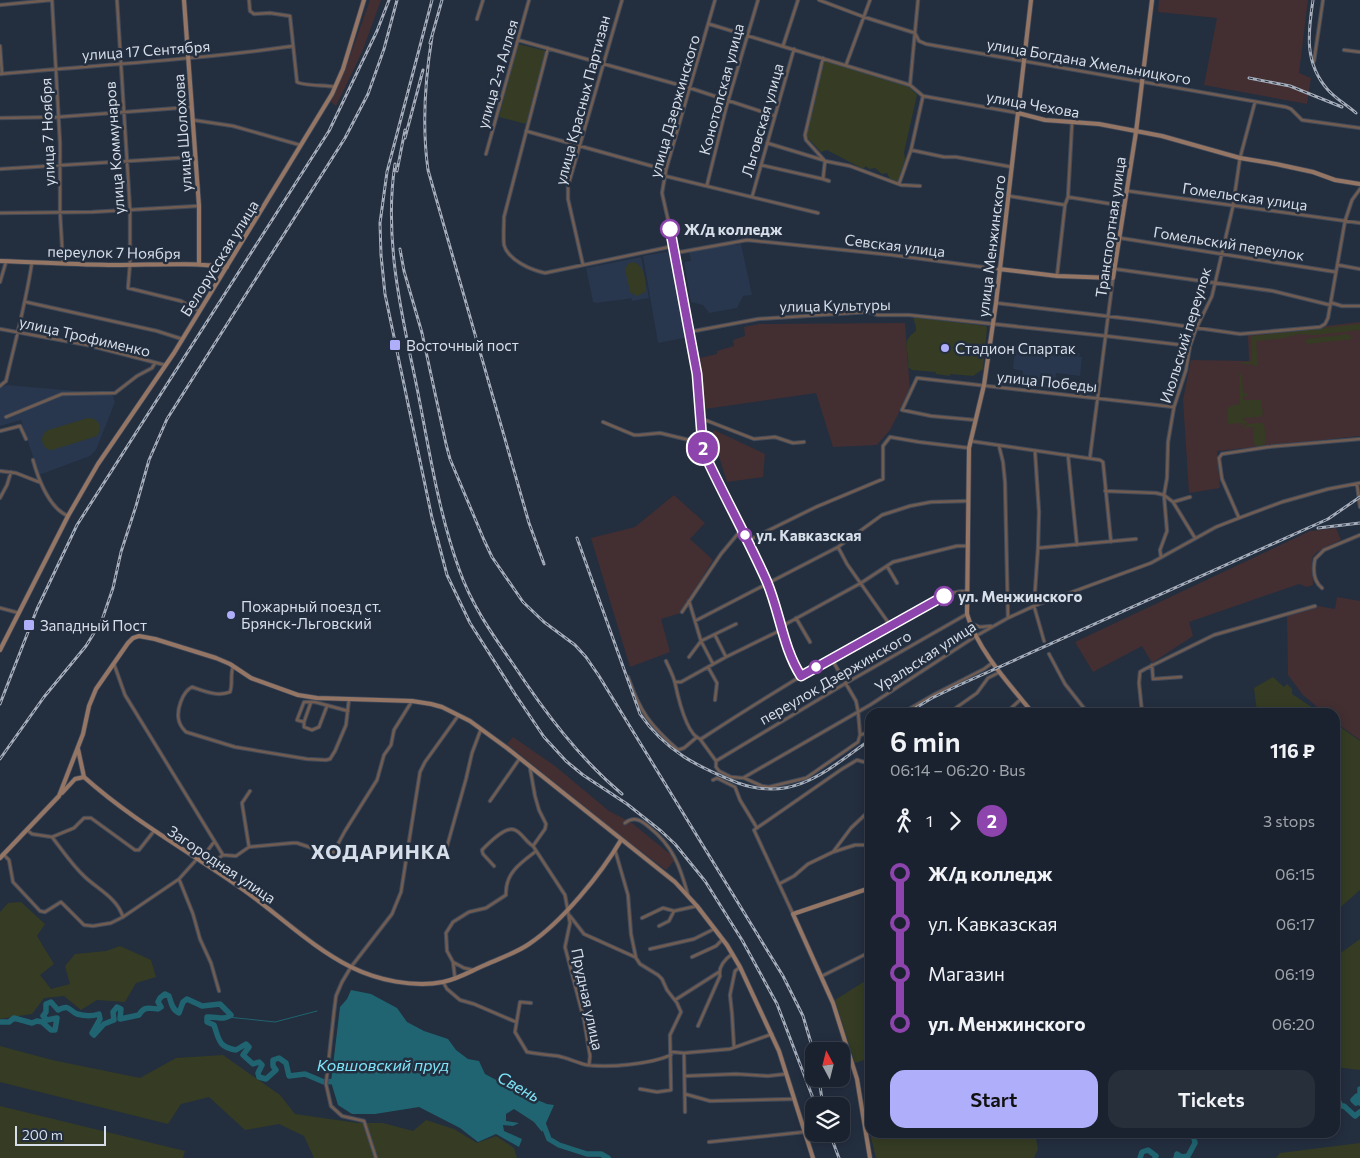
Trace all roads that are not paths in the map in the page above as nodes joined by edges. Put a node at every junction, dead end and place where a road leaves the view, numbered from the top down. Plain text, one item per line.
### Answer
1 (51, 0) edge
2 (117, 0) edge
3 (184, 0) edge
4 (250, 0) edge
5 (364, 0) edge
6 (483, 0) edge
7 (529, 0) edge
8 (622, 0) edge
9 (715, 0) edge
10 (758, 0) edge
11 (798, 0) edge
12 (819, 0) edge
13 (870, 0) edge
14 (918, 0) edge
15 (1031, 0) edge
16 (1152, 0) edge
17 (1323, 0) edge
18 (0, 4) edge
19 (864, 17) junction
20 (477, 19) dead end
21 (709, 24) junction
22 (915, 32) junction
23 (748, 36) junction
24 (518, 40) junction
25 (0, 46) edge
26 (293, 46) junction
27 (782, 46) junction
28 (548, 48) junction
29 (794, 49) junction
30 (1344, 50) dead end
31 (1360, 52) edge
32 (823, 58) junction
33 (188, 59) junction
34 (1024, 60) junction
35 (1314, 61) dead end
36 (120, 63) junction
37 (603, 64) junction
38 (846, 65) junction
39 (56, 68) junction
40 (1, 74) edge
41 (1142, 82) junction
42 (910, 85) junction
43 (336, 87) junction
44 (690, 88) junction
45 (923, 96) junction
46 (729, 101) junction
47 (1255, 102) junction
48 (192, 107) junction
49 (123, 111) junction
50 (1018, 113) junction
51 (775, 116) junction
52 (58, 117) junction
53 (0, 118) edge
54 (193, 120) junction
55 (1072, 124) junction
56 (1360, 128) edge
57 (526, 131) junction
58 (1136, 132) junction
59 (767, 143) junction
60 (300, 145) junction
61 (580, 146) junction
62 (911, 150) junction
63 (486, 154) dead end
64 (194, 157) junction
65 (1240, 158) junction
66 (127, 160) junction
67 (824, 160) junction
68 (59, 164) junction
69 (761, 164) junction
70 (1012, 167) junction
71 (0, 169) edge
72 (666, 170) junction
73 (665, 176) junction
74 (823, 180) junction
75 (829, 181) dead end
76 (899, 184) junction
77 (1360, 184) edge
78 (707, 185) junction
79 (920, 186) dead end
80 (1360, 189) edge
81 (1126, 190) junction
82 (1009, 196) junction
83 (752, 197) junction
84 (1068, 197) junction
85 (1065, 205) junction
86 (198, 206) junction
87 (1124, 206) junction
88 (1233, 206) junction
89 (130, 209) junction
90 (60, 212) junction
91 (0, 213) edge
92 (818, 213) dead end
93 (1345, 221) junction
94 (1360, 223) edge
95 (1119, 238) junction
96 (674, 246) junction
97 (675, 254) junction
98 (1222, 254) junction
99 (0, 261) edge
100 (6, 261) junction
101 (32, 262) junction
102 (62, 263) junction
103 (130, 264) junction
104 (200, 264) junction
105 (583, 265) junction
106 (1338, 265) junction
107 (227, 267) junction
108 (999, 269) junction
109 (1115, 269) junction
110 (1360, 269) edge
111 (1336, 272) junction
112 (1057, 276) junction
113 (1114, 278) junction
114 (0, 282) edge
115 (1214, 283) junction
116 (26, 302) junction
117 (996, 303) junction
118 (1331, 304) junction
119 (1360, 306) edge
120 (199, 311) junction
121 (1109, 316) junction
122 (993, 324) junction
123 (0, 329) edge
124 (1196, 329) junction
125 (18, 332) junction
126 (689, 332) junction
127 (1106, 336) junction
128 (182, 340) junction
129 (1190, 346) junction
130 (155, 363) junction
131 (165, 365) junction
132 (984, 385) junction
133 (0, 386) edge
134 (1098, 398) junction
135 (1174, 407) junction
136 (6, 417) dead end
137 (700, 418) junction
138 (975, 420) junction
139 (603, 422) dead end
140 (0, 431) edge
141 (26, 439) dead end
142 (702, 439) junction
143 (1360, 439) edge
144 (970, 441) junction
145 (804, 442) dead end
146 (999, 446) junction
147 (969, 448) junction
148 (1035, 451) junction
149 (1068, 455) junction
150 (1090, 457) junction
151 (32, 460) dead end
152 (0, 471) edge
153 (11, 472) junction
154 (40, 482) junction
155 (1359, 484) edge
156 (1105, 491) junction
157 (1164, 495) junction
158 (1190, 497) dead end
159 (0, 498) edge
160 (968, 501) junction
161 (1173, 502) junction
162 (1360, 507) edge
163 (68, 516) junction
164 (1239, 518) junction
165 (742, 530) junction
166 (1360, 535) edge
167 (1195, 538) junction
168 (1136, 539) dead end
169 (747, 541) junction
170 (1111, 542) junction
171 (1077, 545) junction
172 (967, 546) junction
173 (838, 547) junction
174 (1038, 548) junction
175 (1161, 557) junction
176 (887, 566) junction
177 (861, 583) junction
178 (897, 583) dead end
179 (767, 584) junction
180 (1322, 588) dead end
181 (967, 591) junction
182 (689, 601) junction
183 (1034, 606) junction
184 (1315, 606) dead end
185 (0, 608) edge
186 (682, 612) dead end
187 (19, 613) junction
188 (967, 614) junction
189 (796, 618) junction
190 (1008, 618) junction
191 (695, 620) junction
192 (969, 622) junction
193 (736, 624) dead end
194 (890, 625) junction
195 (992, 626) junction
196 (782, 629) junction
197 (715, 635) junction
198 (976, 636) junction
199 (1044, 640) dead end
200 (701, 641) junction
201 (810, 642) dead end
202 (0, 650) edge
203 (1049, 654) dead end
204 (726, 656) junction
205 (689, 658) dead end
206 (830, 658) junction
207 (666, 660) dead end
208 (993, 662) junction
209 (114, 664) junction
210 (713, 664) junction
211 (1152, 665) junction
212 (233, 666) junction
213 (708, 667) junction
214 (1000, 672) junction
215 (801, 676) junction
216 (628, 677) dead end
217 (1181, 677) dead end
218 (675, 682) junction
219 (846, 683) junction
220 (349, 699) junction
221 (1021, 699) junction
222 (715, 700) dead end
223 (412, 701) junction
224 (311, 702) junction
225 (327, 706) junction
226 (911, 708) edge
227 (956, 708) edge
228 (1011, 708) edge
229 (1029, 708) edge
230 (1084, 708) edge
231 (1142, 708) edge
232 (348, 711) junction
233 (858, 711) junction
234 (459, 715) junction
235 (304, 722) junction
236 (481, 729) junction
237 (865, 734) edge
238 (860, 735) junction
239 (696, 738) junction
240 (700, 739) junction
241 (78, 749) junction
242 (520, 758) junction
243 (716, 761) junction
244 (865, 762) edge
245 (530, 766) junction
246 (84, 777) junction
247 (743, 778) junction
248 (713, 780) dead end
249 (250, 791) dead end
250 (59, 796) junction
251 (490, 802) dead end
252 (865, 815) edge
253 (625, 823) dead end
254 (757, 828) junction
255 (27, 830) junction
256 (154, 831) junction
257 (52, 837) junction
258 (621, 840) junction
259 (214, 842) junction
260 (865, 845) edge
261 (533, 846) junction
262 (250, 847) junction
263 (615, 850) junction
264 (535, 852) junction
265 (833, 852) junction
266 (333, 853) junction
267 (223, 855) junction
268 (2, 856) edge
269 (358, 857) dead end
270 (444, 857) dead end
271 (197, 859) junction
272 (494, 866) dead end
273 (211, 868) junction
274 (179, 879) junction
275 (779, 884) junction
276 (865, 890) edge
277 (688, 896) junction
278 (697, 906) junction
279 (568, 909) junction
280 (674, 911) junction
281 (793, 914) junction
282 (569, 915) junction
283 (123, 917) junction
284 (642, 918) dead end
285 (659, 926) dead end
286 (714, 929) junction
287 (722, 940) junction
288 (650, 949) dead end
289 (733, 954) junction
290 (865, 954) edge
291 (636, 958) junction
292 (692, 958) dead end
293 (454, 962) junction
294 (351, 967) junction
295 (740, 967) junction
296 (473, 970) junction
297 (719, 972) junction
298 (822, 976) junction
299 (455, 978) junction
300 (443, 982) junction
301 (219, 991) dead end
302 (675, 1000) junction
303 (531, 1004) dead end
304 (516, 1022) junction
305 (698, 1026) dead end
306 (772, 1034) junction
307 (734, 1047) junction
308 (671, 1053) junction
309 (684, 1053) junction
310 (590, 1065) junction
311 (786, 1074) junction
312 (685, 1076) junction
313 (640, 1089) dead end
314 (685, 1094) junction
315 (795, 1099) junction
316 (684, 1112) dead end
317 (865, 1128) edge
318 (805, 1132) joint
319 (867, 1138) edge
320 (709, 1142) dead end
321 (808, 1142) edge
322 (376, 1158) edge
323 (813, 1158) edge
324 (870, 1158) edge

1 - 18 street
1 - 39 street, улица 7 Ноября
2 - 36 street, улица Коммунаров
3 - 33 street, улица Шолохова
4 - 26 street
5 - 43 street, Белорусская улица
6 - 20 street
7 - 24 street, улица 2-я Аллея
8 - 37 street, улица Красных Партизан
9 - 21 street, улица Дзержинского
10 - 23 street, Конотопская улица
11 - 27 street, Льговская улица
12 - 19 street, улица Богдана Хмельницкого
13 - 19 street
14 - 22 street
15 - 34 street, улица Менжинского
16 - 41 street, Транспортная улица
17 - 35 street
19 - 22 street, улица Богдана Хмельницкого
19 - 38 street
21 - 23 street
21 - 44 street, улица Дзержинского
22 - 34 street, улица Богдана Хмельницкого
22 - 42 street
23 - 27 street
23 - 46 street, Конотопская улица
24 - 28 street
24 - 63 street, улица 2-я Аллея
25 - 40 street
26 - 33 street, улица 17 Сентября
26 - 43 street
27 - 29 street
28 - 37 street
28 - 57 street
29 - 32 street
29 - 51 street, Льговская улица
30 - 31 street
32 - 38 street
32 - 67 street
33 - 36 street, улица 17 Сентября
33 - 48 street, улица Шолохова
34 - 41 street, улица Богдана Хмельницкого
34 - 50 street, улица Менжинского
36 - 39 street, улица 17 Сентября
36 - 49 street, улица Коммунаров
37 - 44 street
37 - 61 street, улица Красных Партизан
38 - 42 street
39 - 40 street, улица 17 Сентября
39 - 52 street, улица 7 Ноября
41 - 47 street, улица Богдана Хмельницкого
41 - 58 street, Транспортная улица
42 - 45 street
43 - 60 street, Белорусская улица
44 - 46 street
44 - 72 street, улица Дзержинского
45 - 50 street, улица Чехова
45 - 62 street
46 - 51 street
46 - 78 street, Конотопская улица
47 - 56 street, улица Богдана Хмельницкого
47 - 65 street, Июльский переулок
48 - 49 street
48 - 54 street, улица Шолохова
49 - 52 street
49 - 66 street, улица Коммунаров
50 - 55 street, улица Чехова
50 - 70 street, улица Менжинского
51 - 59 street, Льговская улица
52 - 53 street
52 - 68 street, улица 7 Ноября
54 - 60 street
54 - 64 street, улица Шолохова
55 - 58 street, улица Чехова
55 - 84 street
57 - 61 street
57 - 105 street
58 - 65 street, улица Чехова
58 - 81 street, Транспортная улица
59 - 67 street
59 - 69 street, Льговская улица
60 - 107 street, Белорусская улица
61 - 72 street
61 - 105 street, улица Красных Партизан
62 - 70 street
62 - 76 street
64 - 66 street
64 - 86 street, улица Шолохова
65 - 77 street, улица Чехова
65 - 88 street, Июльский переулок
66 - 68 street
66 - 89 street, улица Коммунаров
67 - 74 street
67 - 76 street
68 - 71 street
68 - 90 street, улица 7 Ноября
69 - 74 street
69 - 83 street, Льговская улица
70 - 82 street, улица Менжинского
72 - 73 street, улица Дзержинского
73 - 78 street
73 - 96 street, улица Дзержинского
74 - 75 street
76 - 79 street
78 - 83 street
80 - 93 street
81 - 87 street, Транспортная улица
81 - 88 street, Гомельская улица
82 - 85 street
82 - 108 street, улица Менжинского
83 - 92 street
84 - 85 street
84 - 87 street
85 - 112 street
86 - 89 street
86 - 104 street, улица Шолохова
87 - 95 street, Транспортная улица
88 - 93 street, Гомельская улица
88 - 98 street, Июльский переулок
89 - 90 street
89 - 103 street, улица Коммунаров
90 - 91 street
90 - 102 street, улица 7 Ноября
93 - 94 street, Гомельская улица
93 - 106 street
95 - 98 street, Гомельский переулок
95 - 109 street, Транспортная улица
96 - 97 street, улица Дзержинского
96 - 105 street
97 - 108 street, Севская улица
97 - 126 street, улица Дзержинского
98 - 111 street, Гомельский переулок
98 - 115 street, Июльский переулок
99 - 100 street, переулок 7 Ноября
100 - 101 street, переулок 7 Ноября
100 - 114 street
101 - 102 street, переулок 7 Ноября
101 - 116 street
102 - 103 street, переулок 7 Ноября
103 - 104 street, переулок 7 Ноября
103 - 120 street, улица Коммунаров
104 - 107 street, переулок 7 Ноября
106 - 110 street
106 - 111 street
107 - 120 street, Белорусская улица
108 - 112 street, Севская улица
108 - 117 street, улица Менжинского
109 - 113 street, Транспортная улица
109 - 115 street
111 - 118 street
112 - 113 street, Севская улица
113 - 121 street, Транспортная улица
115 - 118 street
115 - 124 street, Июльский переулок
116 - 125 street
116 - 128 street
117 - 121 street
117 - 122 street, улица Менжинского
118 - 119 street
118 - 124 street
120 - 128 street, Белорусская улица
121 - 124 street
121 - 127 street, Транспортная улица
122 - 126 street, улица Культуры
122 - 127 street, улица Культуры
122 - 132 street, улица Менжинского
123 - 125 street, улица Трофименко
124 - 129 street, Июльский переулок
125 - 130 street, улица Трофименко
125 - 133 street
126 - 137 street, улица Дзержинского
127 - 129 street, улица Культуры
127 - 134 street, Транспортная улица
128 - 131 street, Белорусская улица
129 - 135 street, Июльский переулок
130 - 131 street, улица Трофименко
130 - 136 street
131 - 163 street, Белорусская улица
132 - 134 street, улица Победы
132 - 138 street, улица Менжинского
132 - 138 street, улица Победы
134 - 135 street, улица Победы
134 - 150 street, Транспортная улица
135 - 157 street, Июльский переулок
137 - 142 street, улица Дзержинского
137 - 145 street
138 - 144 street, улица Менжинского
139 - 142 street
140 - 141 street
142 - 165 street, улица Дзержинского
143 - 164 street
144 - 146 street
144 - 147 street, улица Менжинского
146 - 148 street
146 - 190 street
147 - 160 street, улица Менжинского
147 - 169 street
148 - 149 street
148 - 174 street
149 - 150 street
149 - 171 street
150 - 156 street
151 - 154 street
152 - 153 street
153 - 154 street
153 - 159 street
154 - 163 street
155 - 162 street, Уральская улица
155 - 164 street, Уральская улица
156 - 157 street
156 - 170 street
157 - 161 street
157 - 175 street, Июльский переулок
158 - 161 street
160 - 172 street, улица Менжинского
160 - 173 street
161 - 167 street
163 - 187 street, Белорусская улица
164 - 167 street, Уральская улица
165 - 169 street, улица Дзержинского
165 - 182 street
166 - 180 street
167 - 175 street, Уральская улица
168 - 170 street
169 - 179 street, улица Дзержинского
170 - 171 street
171 - 174 street
172 - 176 street
172 - 181 street, улица Менжинского
173 - 177 street
173 - 179 street
174 - 183 street
175 - 183 street, Уральская улица
176 - 177 street
176 - 178 street
177 - 189 street
177 - 194 street
179 - 191 street
179 - 196 street, улица Дзержинского
181 - 188 street, улица Менжинского
181 - 194 street
182 - 186 street
182 - 191 street
183 - 190 street, Уральская улица
183 - 199 street
184 - 211 street
185 - 187 street
187 - 202 street, Белорусская улица
188 - 192 street, улица Менжинского
188 - 219 street, переулок Дзержинского
189 - 196 street
189 - 201 street
190 - 195 street, Уральская улица
191 - 200 street
192 - 195 street
192 - 198 street, улица Менжинского
193 - 197 street
194 - 206 street
195 - 198 street, Уральская улица
196 - 204 street
196 - 215 street, улица Дзержинского
197 - 200 street
197 - 204 street
198 - 208 street, улица Менжинского
198 - 233 street, Уральская улица
200 - 205 street
200 - 210 street
203 - 230 street
204 - 210 street
206 - 215 street
206 - 219 street
207 - 218 street
208 - 214 street, улица Менжинского
208 - 226 street
209 - 212 street
209 - 241 street
209 - 259 street, Загородная улица
210 - 213 street
211 - 217 street
211 - 231 street
212 - 220 street
212 - 232 street
213 - 218 street
213 - 222 street
214 - 221 street, улица Менжинского
214 - 227 street
215 - 240 street
216 - 239 street
218 - 239 street
219 - 233 street
219 - 243 street, переулок Дзержинского
220 - 223 street
220 - 232 street
221 - 228 street
221 - 229 street, улица Менжинского
223 - 234 street
223 - 266 street
224 - 225 street
224 - 235 street
224 - 235 street
225 - 232 street
225 - 235 street
233 - 238 street
233 - 247 street, Уральская улица
234 - 236 street
234 - 294 street
236 - 242 street
236 - 270 street
237 - 238 street
238 - 247 street
239 - 240 street
240 - 243 street
241 - 246 street
241 - 250 street
242 - 245 street
242 - 251 street
243 - 247 street
244 - 254 street
245 - 258 street
245 - 261 street
246 - 250 street
246 - 256 street, Загородная улица
248 - 254 street
249 - 262 street
250 - 255 street
252 - 265 street
253 - 277 street
254 - 275 street
255 - 257 street
255 - 268 street
256 - 257 street
256 - 271 street, Загородная улица
257 - 283 street
258 - 263 street, Загородная улица
258 - 277 street
259 - 267 street, Загородная улица
259 - 271 street
260 - 265 street
261 - 264 street, Прудная улица
261 - 272 street
262 - 266 street
262 - 267 street
263 - 279 street, Загородная улица
263 - 291 street
264 - 279 street, Прудная улица
264 - 293 street
265 - 275 street
266 - 269 street
267 - 273 street
268 - 283 street
271 - 273 street, Загородная улица
271 - 274 street
273 - 294 street, Загородная улица
274 - 283 street
274 - 301 street
275 - 281 street
276 - 281 street
277 - 278 street
278 - 280 street
278 - 286 street
279 - 282 street, Прудная улица
279 - 296 street, Загородная улица
280 - 284 street
280 - 285 street
281 - 298 street
282 - 291 street
282 - 310 street, Прудная улица
286 - 287 street
286 - 288 street
287 - 289 street
287 - 292 street
289 - 295 street
289 - 297 street
290 - 298 street
291 - 302 street
293 - 296 street
293 - 299 street
294 - 300 street, Загородная улица
294 - 322 street
295 - 306 street
295 - 307 street
296 - 299 street, Загородная улица
297 - 302 street
297 - 305 street
298 - 317 street
299 - 300 street, Загородная улица
300 - 304 street
302 - 308 street
303 - 304 street
304 - 310 street, Прудная улица
306 - 307 street, Прудная улица
306 - 311 street
307 - 309 street, Прудная улица
308 - 309 street, Прудная улица
308 - 310 street, Прудная улица
308 - 313 street
309 - 312 street
311 - 312 street
311 - 315 street
312 - 314 street
314 - 315 street
314 - 316 street
315 - 318 street
318 - 320 street
319 - 324 street
321 - 323 street

